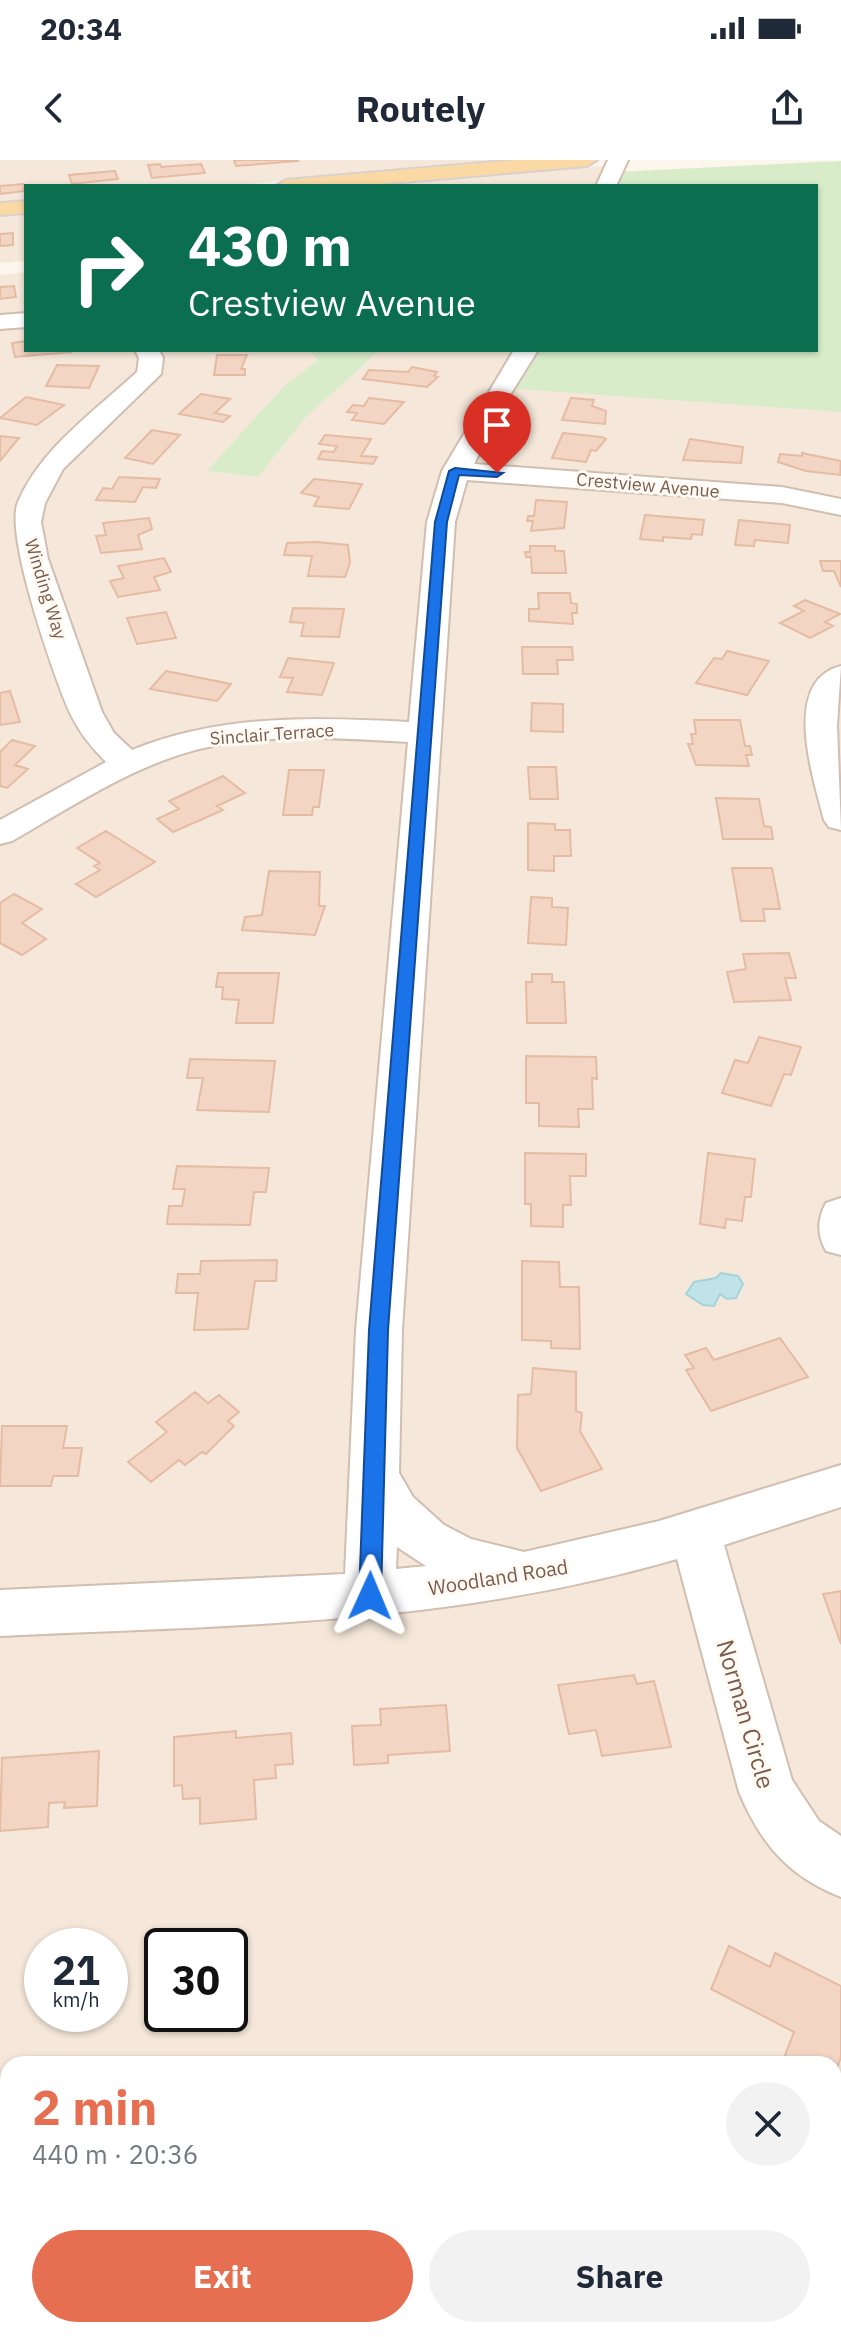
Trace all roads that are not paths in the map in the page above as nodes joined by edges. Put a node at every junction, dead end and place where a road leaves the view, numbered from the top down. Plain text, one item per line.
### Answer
1 (587, 160) edge
2 (618, 160) edge
3 (309, 184) edge
4 (607, 184) edge
5 (24, 207) edge
6 (0, 209) edge
7 (24, 320) edge
8 (0, 322) edge
9 (148, 352) edge
10 (525, 352) edge
11 (455, 471) junction
12 (841, 507) edge
13 (841, 675) edge
14 (423, 733) junction
15 (127, 764) junction
16 (841, 820) edge
17 (0, 834) edge
18 (841, 1214) edge
19 (841, 1239) edge
20 (374, 1473) junction
21 (841, 1486) edge
22 (695, 1531) junction
23 (533, 1572) junction
24 (370, 1596) junction
25 (0, 1613) edge
26 (841, 1869) edge

1 - 3 main road
2 - 4 street
5 - 6 main road
7 - 8 street
9 - 15 street, Winding Way
10 - 11 street
11 - 12 street, Crestview Avenue
11 - 14 street
13 - 16 street
14 - 15 street, Sinclair Terrace
14 - 20 street
15 - 17 street, Sinclair Terrace
18 - 19 street
20 - 23 street
20 - 24 street
21 - 22 street, Woodland Road
22 - 23 street, Woodland Road
22 - 26 street, Norman Circle
23 - 24 street, Woodland Road
24 - 25 street, Woodland Road

